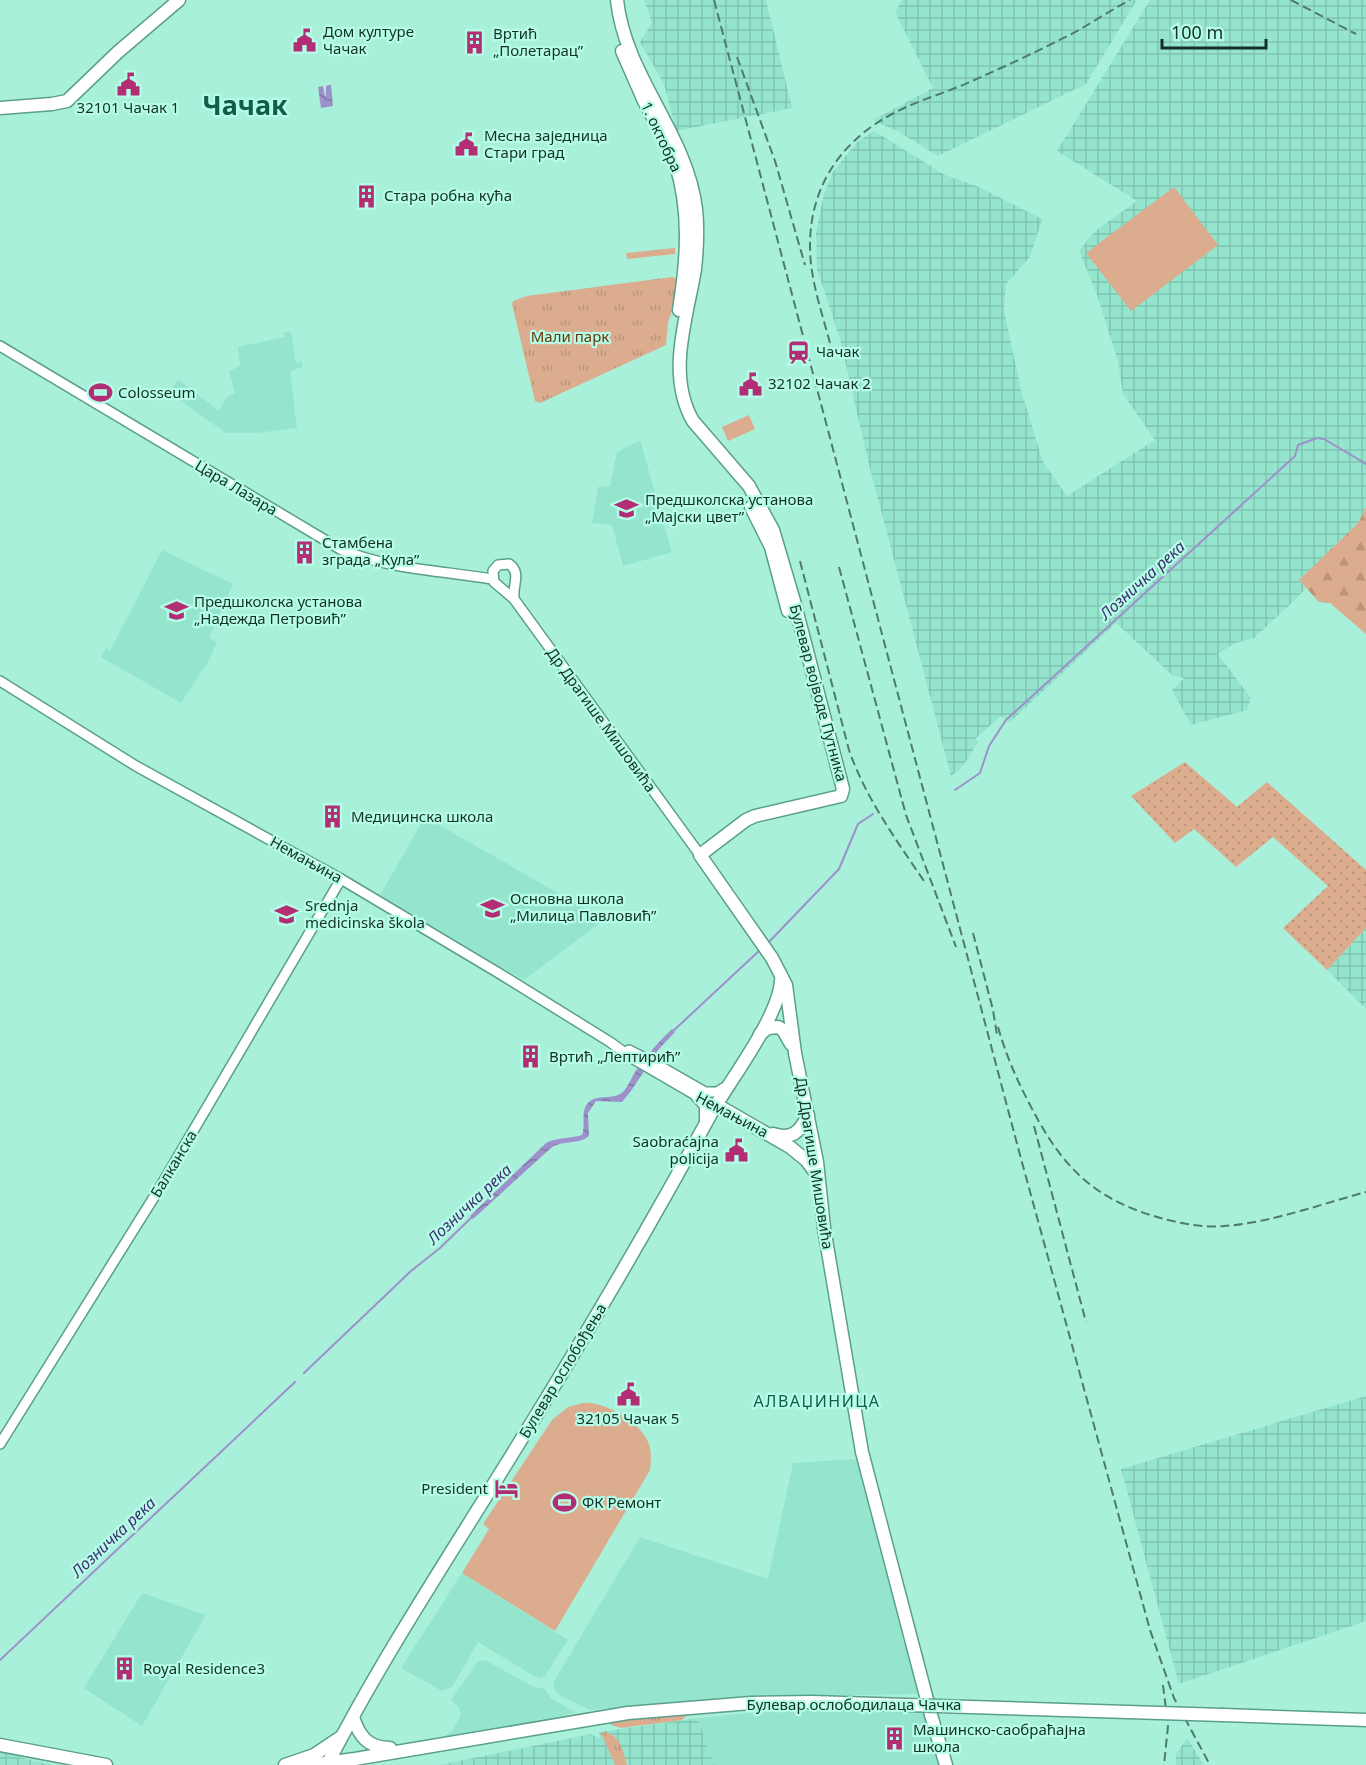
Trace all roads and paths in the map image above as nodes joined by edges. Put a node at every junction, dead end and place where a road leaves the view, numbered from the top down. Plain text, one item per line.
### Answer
1 (178, 0) edge
2 (610, 0) edge
3 (617, 0) edge
4 (0, 108) edge
5 (0, 346) edge
6 (678, 349) junction
7 (492, 579) junction
8 (514, 583) junction
9 (500, 587) junction
10 (514, 599) junction
11 (0, 681) edge
12 (700, 855) junction
13 (341, 879) junction
14 (780, 973) junction
15 (759, 1035) junction
16 (610, 1042) junction
17 (795, 1051) junction
18 (728, 1087) junction
19 (698, 1097) junction
20 (717, 1105) junction
21 (808, 1115) junction
22 (737, 1116) junction
23 (705, 1126) junction
24 (766, 1132) junction
25 (818, 1176) junction
26 (0, 1444) edge
27 (353, 1717) junction
28 (1366, 1720) edge
29 (342, 1737) junction
30 (0, 1745) edge
31 (406, 1750) junction
32 (351, 1762) edge
33 (328, 1763) junction
34 (106, 1765) edge
35 (285, 1765) edge
36 (310, 1765) edge
37 (946, 1765) edge

1 - 4 main road
2 - 6 main road, 1. октобра
3 - 6 main road, 1. октобра
5 - 7 street, Цара Лазара
6 - 12 main road, Булевар војводе Путника
7 - 8 street
7 - 9 street
8 - 9 street
8 - 10 street
9 - 10 street, Др Драгише Мишовића
10 - 12 street, Др Драгише Мишовића
11 - 13 street, Немањина
12 - 14 main road, Др Драгише Мишовића
13 - 16 street, Немањина
13 - 26 street, Балканска
14 - 15 main road, Булевар ослобођења
14 - 17 main road, Др Драгише Мишовића
15 - 17 main road
15 - 18 main road, Булевар ослобођења
16 - 18 street, Немањина
16 - 19 street, Немањина
17 - 21 main road, Др Драгише Мишовића
18 - 20 main road, Булевар ослобођења
18 - 22 main road
19 - 20 street, Немањина
19 - 23 main road
20 - 22 main road, Немањина
20 - 23 main road, Булевар ослобођења
21 - 24 main road
21 - 25 main road, Др Драгише Мишовића
22 - 23 main road
22 - 24 main road, Немањина
23 - 27 main road, Булевар ослобођења
24 - 25 main road, Немањина
25 - 37 main road, Др Драгише Мишовића
27 - 29 main road, Булевар ослобођења
27 - 31 main road
28 - 31 main road, Булевар ослободилаца Чачка, bridge
29 - 33 main road, Булевар ослобођења
29 - 35 main road
30 - 34 main road
31 - 32 main road, Булевар ослободилаца Чачка
32 - 33 main road, Булевар ослободилаца Чачка
33 - 36 main road, Булевар ослободилаца Чачка

